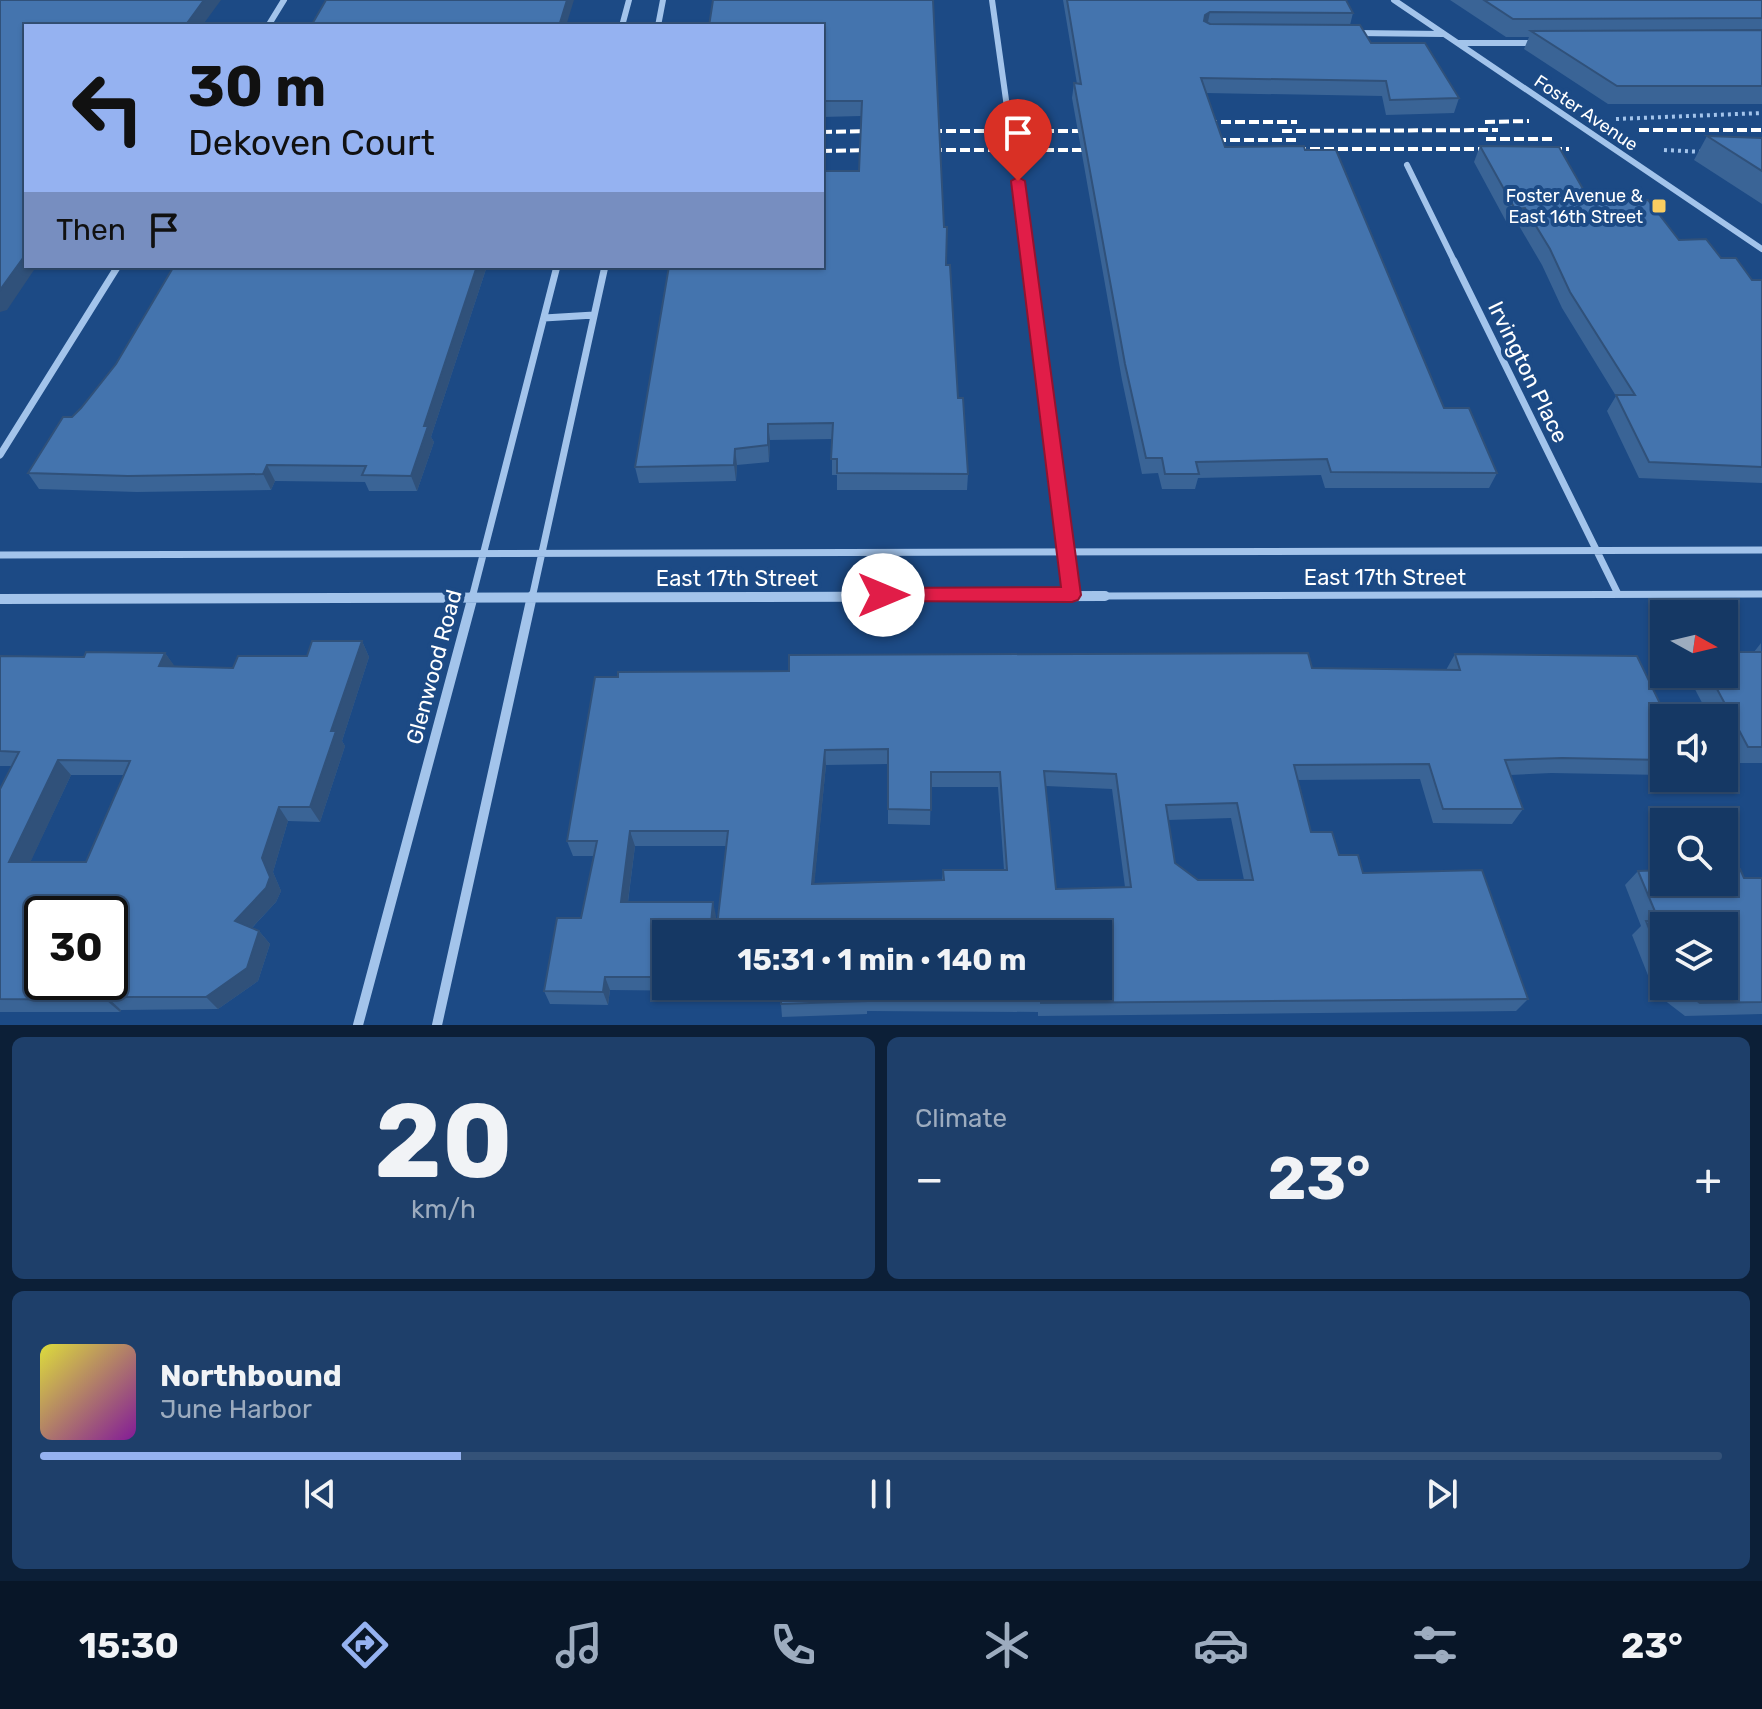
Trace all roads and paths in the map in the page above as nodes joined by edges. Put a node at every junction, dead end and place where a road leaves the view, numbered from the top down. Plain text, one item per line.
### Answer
1 (284, 0) edge
2 (629, 0) edge
3 (663, 0) edge
4 (992, 0) edge
5 (1394, 0) edge
6 (269, 24) edge
7 (623, 24) edge
8 (658, 24) edge
9 (1341, 33) edge
10 (1443, 34) junction
11 (1458, 43) junction
12 (1547, 43) edge
13 (1007, 107) dead end
14 (1762, 113) edge
15 (1616, 119) dead end
16 (1664, 150) dead end
17 (1707, 152) edge
18 (1407, 165) dead end
19 (1018, 181) dead end
20 (1762, 249) edge
21 (117, 268) edge
22 (556, 268) edge
23 (605, 268) edge
24 (594, 315) junction
25 (544, 318) junction
26 (0, 455) edge
27 (1597, 550) junction
28 (1762, 550) edge
29 (1066, 552) junction
30 (484, 553) junction
31 (542, 553) junction
32 (0, 555) edge
33 (1618, 594) junction
34 (1762, 594) edge
35 (1072, 595) junction
36 (532, 597) junction
37 (471, 598) junction
38 (0, 599) edge
39 (358, 1025) edge
40 (437, 1025) edge

1 - 6 street
2 - 7 street
3 - 8 street
4 - 13 street
5 - 10 street, Foster Avenue
9 - 10 street
10 - 11 street, Foster Avenue
11 - 12 street
11 - 20 street, Foster Avenue
14 - 15 path
16 - 17 path
18 - 27 street, Irvington Place
19 - 29 street
21 - 26 street
22 - 25 street, Glenwood Road
23 - 24 street
24 - 25 street
24 - 31 street
25 - 30 street, Glenwood Road
27 - 28 street, East 17th Street
27 - 29 street, East 17th Street
27 - 33 street, Irvington Place
29 - 31 street, East 17th Street
29 - 35 street
30 - 31 street, East 17th Street
30 - 32 street, East 17th Street
30 - 37 street, Glenwood Road
31 - 36 street
33 - 34 street, East 17th Street
33 - 35 street, East 17th Street
35 - 36 street, East 17th Street
36 - 37 street, East 17th Street
36 - 40 street
37 - 38 street, East 17th Street
37 - 39 street, Glenwood Road

